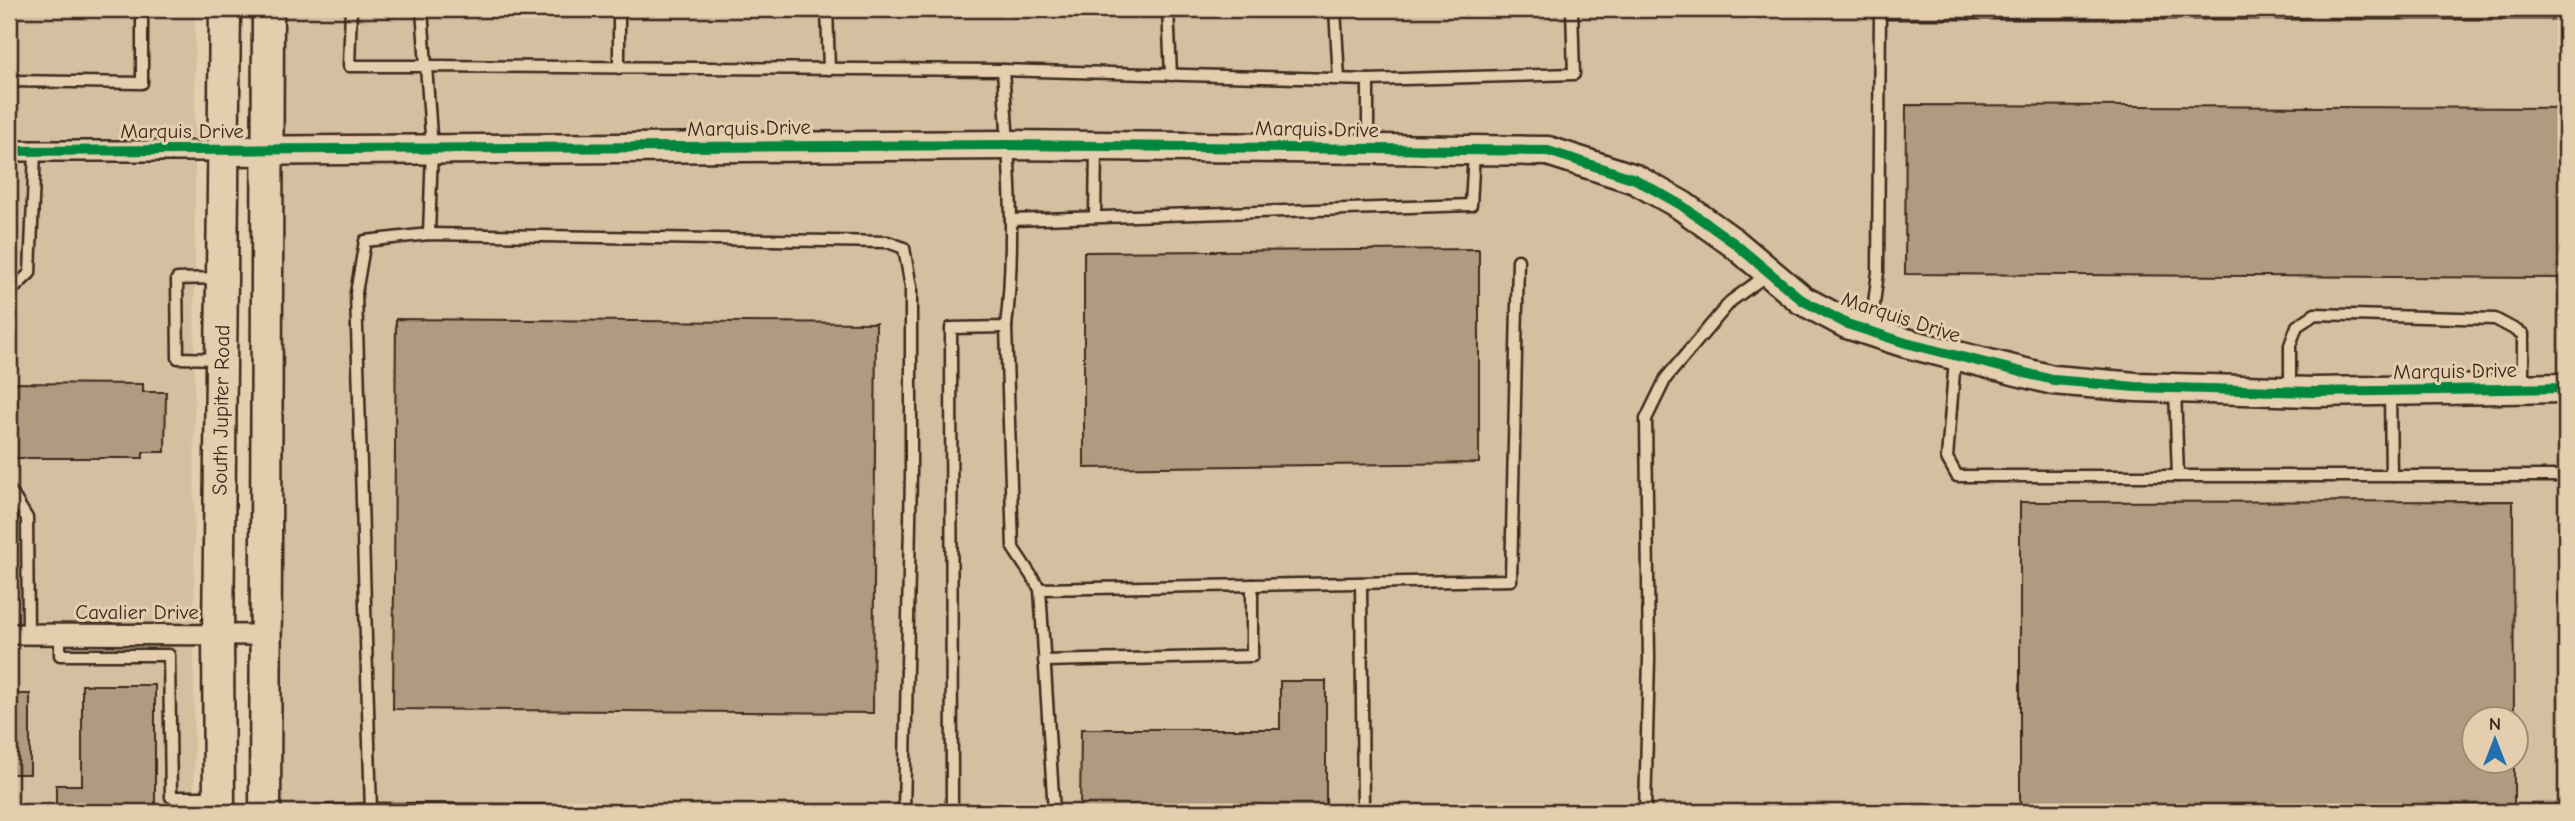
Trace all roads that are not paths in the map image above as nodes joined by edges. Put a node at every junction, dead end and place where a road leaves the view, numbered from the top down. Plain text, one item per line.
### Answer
1 (142, 9) edge
2 (225, 9) edge
3 (268, 9) edge
4 (351, 9) edge
5 (422, 9) edge
6 (619, 9) edge
7 (827, 9) edge
8 (1168, 9) edge
9 (1335, 9) edge
10 (1572, 9) edge
11 (1880, 11) edge
12 (2566, 13) edge
13 (426, 66) junction
14 (619, 68) junction
15 (829, 69) junction
16 (1003, 70) junction
17 (1171, 75) junction
18 (1339, 79) junction
19 (1368, 80) junction
20 (9, 81) edge
21 (1008, 145) junction
22 (1096, 146) junction
23 (1368, 148) junction
24 (432, 149) junction
25 (1475, 149) junction
26 (267, 150) junction
27 (9, 151) edge
28 (35, 151) junction
29 (223, 151) junction
30 (1095, 217) junction
31 (1011, 220) junction
32 (429, 234) junction
33 (1517, 260) dead end
34 (1769, 274) junction
35 (222, 278) junction
36 (9, 293) edge
37 (1006, 327) junction
38 (1870, 331) junction
39 (1956, 355) junction
40 (221, 359) junction
41 (2175, 388) junction
42 (2566, 388) edge
43 (2523, 389) junction
44 (2290, 391) junction
45 (2389, 391) junction
46 (2178, 476) junction
47 (2391, 476) junction
48 (2566, 476) edge
49 (9, 489) edge
50 (1361, 583) junction
51 (1252, 584) junction
52 (1040, 589) junction
53 (18, 634) edge
54 (60, 634) junction
55 (218, 635) junction
56 (265, 635) junction
57 (1044, 661) junction
58 (219, 805) edge
59 (371, 811) edge
60 (265, 812) edge
61 (317, 812) edge
62 (659, 812) edge
63 (905, 812) edge
64 (952, 812) edge
65 (1054, 812) edge
66 (1363, 812) edge
67 (1644, 812) edge

1 - 20 lane
2 - 29 main road, South Jupiter Road
3 - 26 main road, South Jupiter Road
4 - 13 lane
5 - 13 lane
6 - 14 lane
7 - 15 lane
8 - 17 lane
9 - 18 lane
10 - 19 lane
11 - 12 lane
11 - 38 lane
13 - 14 lane
13 - 24 lane
14 - 15 lane
15 - 16 lane
16 - 17 lane
16 - 21 lane
17 - 18 lane
18 - 19 lane
19 - 23 lane
21 - 22 street, Marquis Drive
21 - 24 street, Marquis Drive
21 - 31 lane
22 - 23 street, Marquis Drive
22 - 30 lane
23 - 25 street, Marquis Drive
24 - 26 street, Marquis Drive
24 - 32 lane
25 - 30 lane
25 - 34 street, Marquis Drive
26 - 29 street, Marquis Drive
26 - 56 main road, South Jupiter Road
27 - 28 street, Marquis Drive
28 - 29 street, Marquis Drive
28 - 36 lane
29 - 35 main road, South Jupiter Road
30 - 31 lane
31 - 37 lane
32 - 59 lane
32 - 63 lane
33 - 50 lane
34 - 38 street, Marquis Drive
34 - 67 lane
35 - 40 main road, South Jupiter Road
35 - 40 lane
37 - 52 lane
37 - 64 lane
38 - 39 street, Marquis Drive
39 - 41 street, Marquis Drive
39 - 46 lane
40 - 55 main road, South Jupiter Road
41 - 44 street, Marquis Drive
41 - 46 lane
42 - 43 street, Marquis Drive
43 - 44 lane
43 - 45 street, Marquis Drive
44 - 45 street, Marquis Drive
45 - 47 lane
46 - 47 lane
47 - 48 lane
49 - 53 lane
50 - 51 lane
50 - 66 lane
51 - 52 lane
51 - 57 lane
52 - 57 lane
53 - 54 street, Cavalier Drive
54 - 55 street, Cavalier Drive
54 - 58 lane
55 - 56 street, Cavalier Drive
55 - 58 main road, South Jupiter Road
56 - 60 main road, South Jupiter Road
57 - 65 lane
59 - 61 lane
59 - 62 lane

